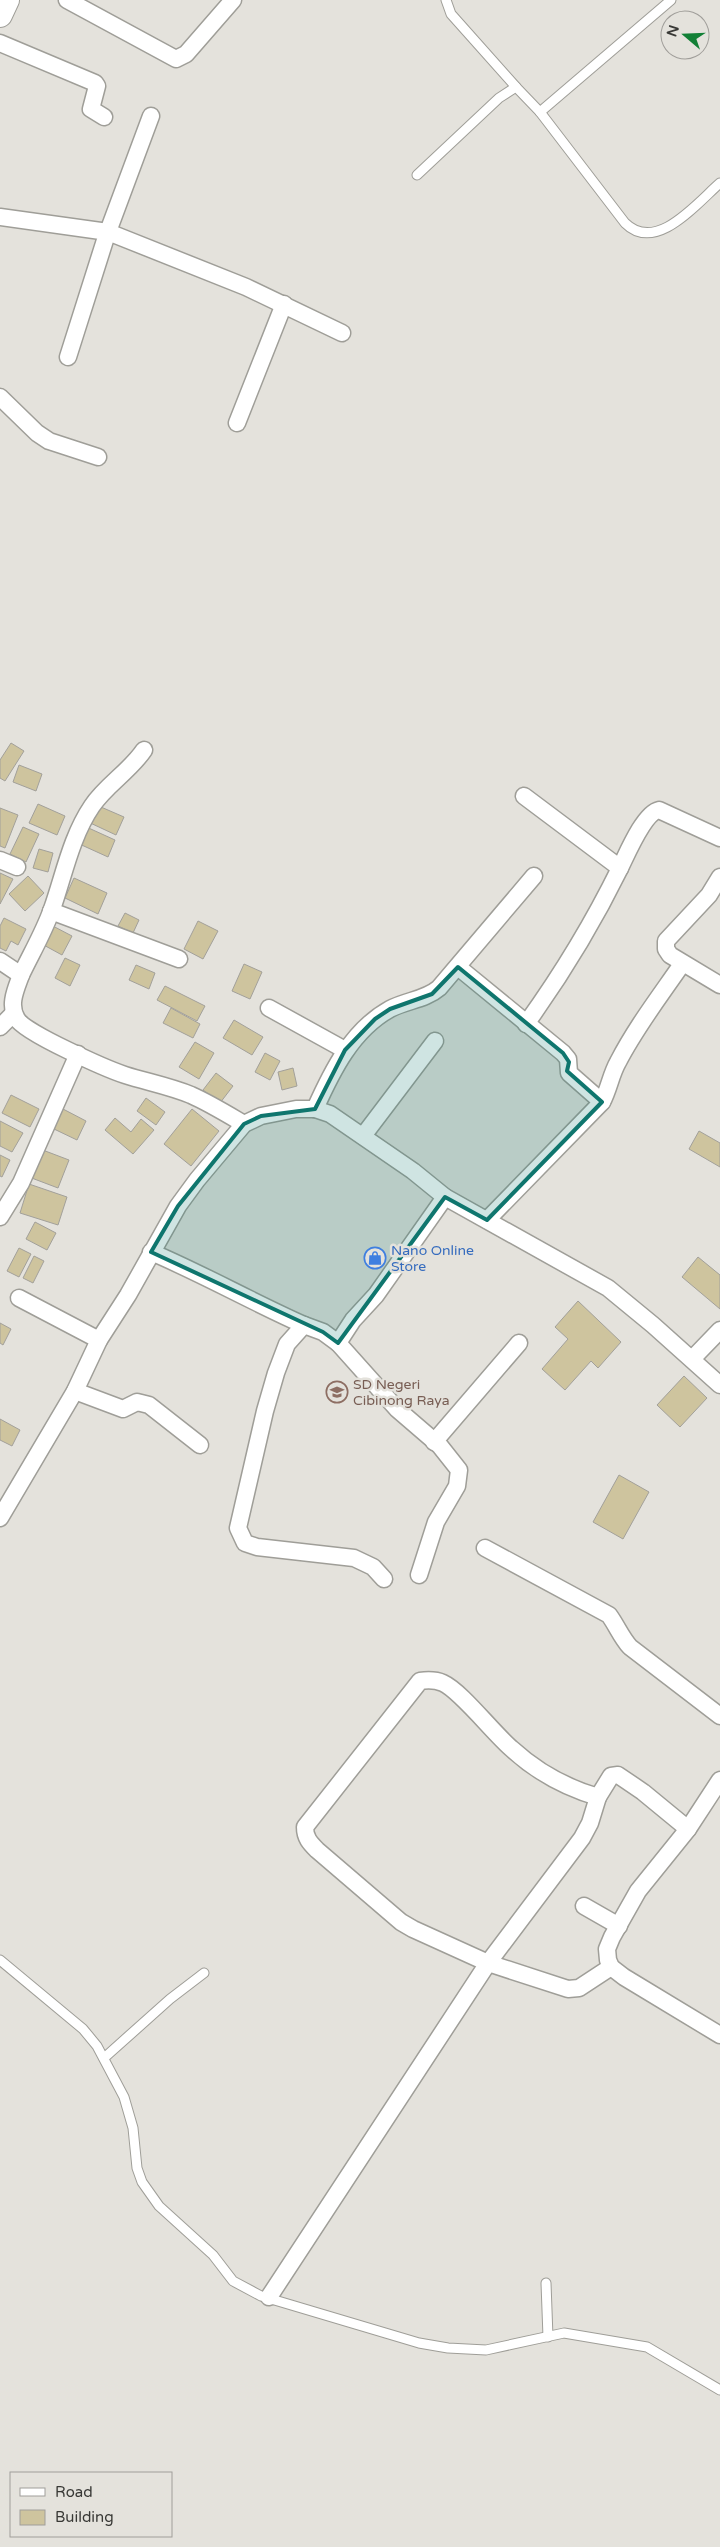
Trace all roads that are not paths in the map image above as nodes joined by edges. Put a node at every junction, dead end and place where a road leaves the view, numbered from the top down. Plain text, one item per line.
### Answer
1 (7, 0) edge
2 (67, 0) edge
3 (233, 0) edge
4 (446, 0) edge
5 (671, 0) edge
6 (0, 15) edge
7 (0, 43) edge
8 (516, 87) junction
9 (540, 112) junction
10 (151, 116) dead end
11 (104, 117) dead end
12 (416, 175) dead end
13 (720, 183) edge
14 (0, 217) edge
15 (108, 232) junction
16 (284, 304) junction
17 (342, 333) dead end
18 (68, 357) dead end
19 (0, 397) edge
20 (237, 423) dead end
21 (98, 457) dead end
22 (144, 750) dead end
23 (524, 796) dead end
24 (720, 838) edge
25 (0, 860) edge
26 (17, 867) dead end
27 (620, 868) junction
28 (534, 876) dead end
29 (720, 876) edge
30 (714, 898) edge
31 (51, 911) junction
32 (179, 959) dead end
33 (0, 961) edge
34 (682, 964) junction
35 (458, 967) junction
36 (21, 975) junction
37 (720, 985) edge
38 (269, 1008) dead end
39 (14, 1013) junction
40 (526, 1024) junction
41 (0, 1027) edge
42 (435, 1041) dead end
43 (345, 1050) junction
44 (78, 1054) junction
45 (602, 1102) junction
46 (315, 1109) junction
47 (244, 1124) junction
48 (363, 1136) junction
49 (445, 1197) junction
50 (0, 1217) edge
51 (488, 1220) junction
52 (151, 1252) junction
53 (19, 1298) dead end
54 (304, 1324) junction
55 (720, 1330) edge
56 (99, 1340) junction
57 (338, 1343) junction
58 (519, 1343) dead end
59 (692, 1360) junction
60 (720, 1385) edge
61 (75, 1391) junction
62 (434, 1442) junction
63 (200, 1445) dead end
64 (0, 1518) edge
65 (485, 1548) dead end
66 (420, 1575) dead end
67 (384, 1579) dead end
68 (720, 1716) edge
69 (720, 1780) edge
70 (598, 1796) junction
71 (688, 1828) junction
72 (584, 1906) dead end
73 (619, 1926) junction
74 (0, 1960) edge
75 (488, 1963) junction
76 (611, 1966) junction
77 (204, 1973) dead end
78 (720, 2035) edge
79 (104, 2058) junction
80 (546, 2283) dead end
81 (269, 2296) junction
82 (548, 2337) junction
83 (720, 2390) edge

1 - 6 street
2 - 3 street
4 - 8 lane
5 - 9 lane
7 - 11 street
8 - 9 lane
8 - 12 lane
9 - 13 lane
10 - 15 street
14 - 15 street
15 - 16 street
15 - 18 street
16 - 17 street
16 - 20 street
19 - 21 street
22 - 31 street
23 - 27 street
24 - 27 street
25 - 26 street
27 - 40 street
28 - 35 street
29 - 30 street
30 - 34 street
31 - 32 street
31 - 36 street
33 - 36 street
34 - 37 street
34 - 45 street
35 - 40 street
35 - 43 street
36 - 39 street
38 - 43 street
39 - 41 street
39 - 44 street
40 - 45 street
42 - 48 street
43 - 46 street
44 - 47 street
44 - 50 street
45 - 51 street
46 - 47 street
46 - 48 street
47 - 52 street
48 - 49 street
49 - 51 street
49 - 57 street
51 - 59 street
52 - 54 street
52 - 56 street
53 - 56 street
54 - 57 street
54 - 67 street
55 - 59 street
56 - 61 street
57 - 62 street
58 - 62 street
59 - 60 street
61 - 63 street
61 - 64 street
62 - 66 street
65 - 68 street
69 - 71 street
70 - 71 street
70 - 75 street
70 - 75 street
71 - 73 street
72 - 73 street
73 - 76 street
74 - 79 lane
75 - 76 street
75 - 81 street
76 - 78 street
77 - 79 lane
79 - 81 lane
80 - 82 lane
81 - 82 lane
82 - 83 lane

